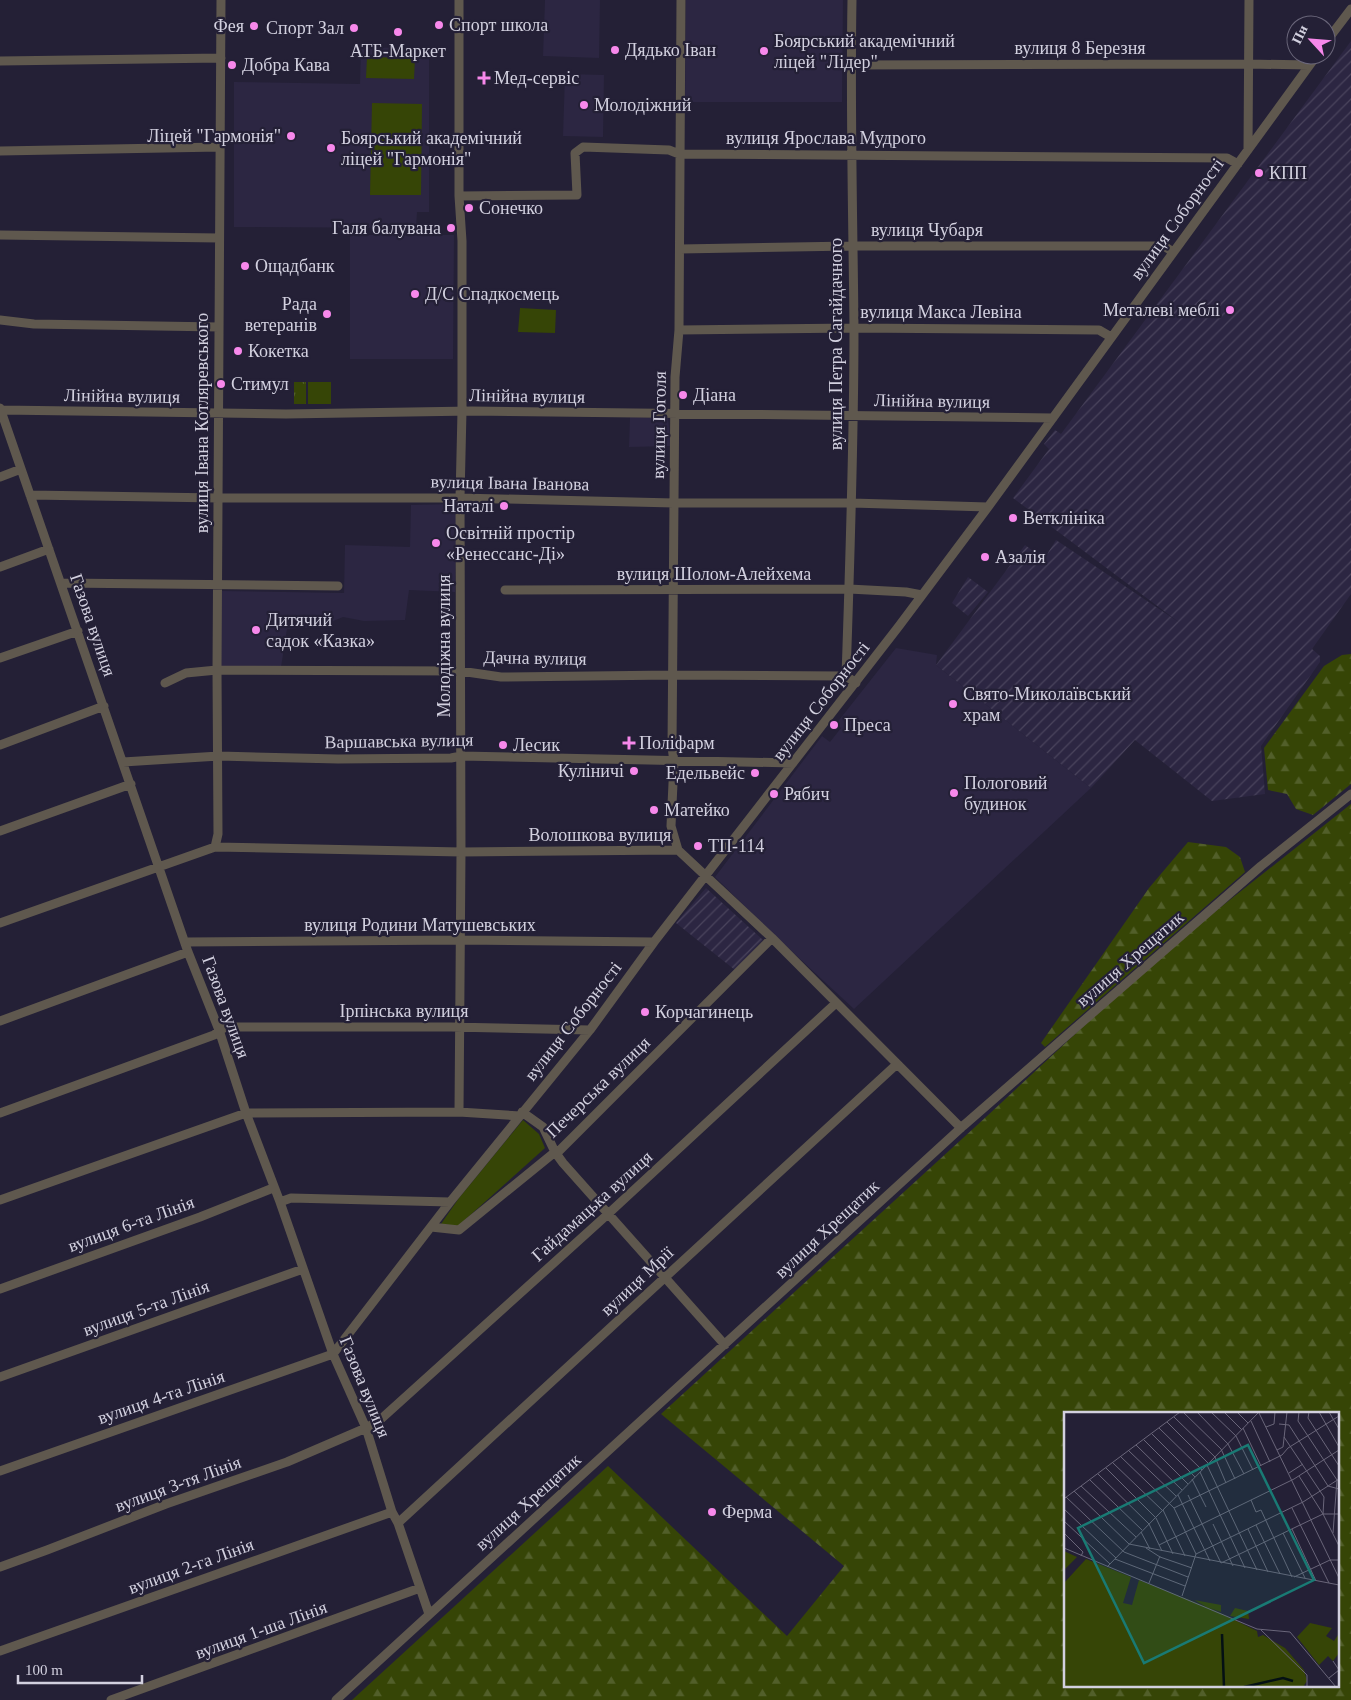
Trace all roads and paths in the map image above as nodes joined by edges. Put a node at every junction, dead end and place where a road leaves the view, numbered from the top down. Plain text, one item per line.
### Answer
1 (221, 0) edge
2 (459, 0) edge
3 (681, 0) edge
4 (852, 0) edge
5 (1249, 0) edge
6 (1351, 9) edge
7 (1336, 29) edge
8 (220, 58) junction
9 (0, 60) edge
10 (1249, 64) junction
11 (851, 65) junction
12 (1286, 65) edge
13 (1309, 65) edge
14 (220, 147) junction
15 (1248, 150) junction
16 (0, 151) edge
17 (679, 154) junction
18 (851, 154) junction
19 (1238, 164) junction
20 (459, 196) junction
21 (0, 235) edge
22 (220, 238) junction
23 (852, 246) junction
24 (680, 249) junction
25 (1173, 252) junction
26 (0, 320) edge
27 (219, 327) junction
28 (854, 328) junction
29 (679, 330) junction
30 (1111, 337) junction
31 (0, 409) edge
32 (462, 411) junction
33 (218, 413) junction
34 (675, 414) junction
35 (853, 416) junction
36 (1053, 418) junction
37 (21, 469) junction
38 (0, 477) edge
39 (30, 495) junction
40 (218, 498) junction
41 (460, 498) junction
42 (674, 503) junction
43 (852, 503) junction
44 (988, 507) junction
45 (49, 549) junction
46 (0, 567) edge
47 (61, 583) junction
48 (217, 585) junction
49 (338, 586) dead end
50 (849, 589) junction
51 (505, 590) dead end
52 (674, 590) junction
53 (922, 595) junction
54 (78, 631) junction
55 (0, 658) edge
56 (216, 670) junction
57 (460, 671) junction
58 (672, 675) junction
59 (846, 676) junction
60 (165, 683) dead end
61 (856, 683) junction
62 (104, 706) junction
63 (0, 745) edge
64 (218, 756) junction
65 (461, 756) junction
66 (124, 762) junction
67 (674, 762) junction
68 (793, 763) junction
69 (131, 784) junction
70 (1351, 794) edge
71 (0, 831) edge
72 (215, 847) junction
73 (678, 850) junction
74 (461, 852) junction
75 (160, 866) junction
76 (707, 876) junction
77 (0, 923) edge
78 (772, 938) junction
79 (461, 940) junction
80 (186, 942) junction
81 (654, 942) junction
82 (188, 952) junction
83 (836, 1003) junction
84 (0, 1021) edge
85 (460, 1027) junction
86 (219, 1030) junction
87 (590, 1030) junction
88 (897, 1064) junction
89 (459, 1112) junction
90 (0, 1113) edge
91 (246, 1113) junction
92 (521, 1114) junction
93 (960, 1128) junction
94 (555, 1152) junction
95 (273, 1188) junction
96 (0, 1200) edge
97 (280, 1202) junction
98 (450, 1202) junction
99 (608, 1214) junction
100 (431, 1227) junction
101 (303, 1269) junction
102 (665, 1277) junction
103 (0, 1289) edge
104 (725, 1345) junction
105 (333, 1354) junction
106 (0, 1377) edge
107 (366, 1428) junction
108 (0, 1471) edge
109 (392, 1512) junction
110 (398, 1522) junction
111 (0, 1567) edge
112 (420, 1588) junction
113 (429, 1614) junction
114 (0, 1651) edge
115 (111, 1700) edge
116 (336, 1700) edge

1 - 8 street, вулиця Івана Котляревського
2 - 20 street, Молодіжна вулиця
3 - 17 street, вулиця Гоголя
4 - 11 street, вулиця Петра Сагайдачного
5 - 10 street
6 - 7 street
8 - 9 street
8 - 14 street, вулиця Івана Котляревського
10 - 11 street, вулиця 8 Березня
10 - 12 street, вулиця 8 Березня
10 - 15 street
11 - 18 street, вулиця Петра Сагайдачного
13 - 15 street, вулиця Соборності
14 - 16 street
14 - 22 street, вулиця Івана Котляревського
15 - 19 street, вулиця Соборності
17 - 18 street, вулиця Ярослава Мудрого
17 - 20 street, вулиця Ярослава Мудрого
17 - 24 street, вулиця Гоголя
18 - 19 street, вулиця Ярослава Мудрого
18 - 23 street, вулиця Петра Сагайдачного
19 - 25 street, вулиця Соборності
20 - 32 street, Молодіжна вулиця
21 - 22 street
22 - 27 street, вулиця Івана Котляревського
23 - 24 street, вулиця Чубаря
23 - 25 street, вулиця Чубаря
23 - 28 street, вулиця Петра Сагайдачного
24 - 29 street, вулиця Гоголя
25 - 30 street, вулиця Соборності
26 - 27 street
27 - 33 street, вулиця Івана Котляревського
28 - 29 street, вулиця Макса Левіна
28 - 30 street, вулиця Макса Левіна
28 - 35 street, вулиця Петра Сагайдачного
29 - 34 street, вулиця Гоголя
30 - 36 street, вулиця Соборності
31 - 33 street, Лінійна вулиця
31 - 37 street, Газова вулиця
32 - 33 street, Лінійна вулиця
32 - 34 street, Лінійна вулиця
32 - 41 street, Молодіжна вулиця
33 - 40 street, вулиця Івана Котляревського
34 - 35 street, Лінійна вулиця
34 - 42 street, вулиця Гоголя
35 - 36 street, Лінійна вулиця
35 - 43 street, вулиця Петра Сагайдачного
36 - 44 street, вулиця Соборності
37 - 38 street
37 - 39 street, Газова вулиця
39 - 40 street, вулиця Івана Іванова
39 - 45 street, Газова вулиця
40 - 41 street, вулиця Івана Іванова
40 - 48 street, вулиця Івана Котляревського
41 - 42 street, вулиця Івана Іванова
41 - 57 street, Молодіжна вулиця
42 - 43 street, вулиця Івана Іванова
42 - 52 street, вулиця Гоголя
43 - 44 street, вулиця Івана Іванова
43 - 50 street, вулиця Петра Сагайдачного
44 - 53 street, вулиця Соборності
45 - 46 street
45 - 47 street, Газова вулиця
47 - 48 street
47 - 54 street, Газова вулиця
48 - 49 street
48 - 56 street, вулиця Івана Котляревського
50 - 52 street, вулиця Шолом-Алейхема
50 - 53 street, вулиця Шолом-Алейхема
50 - 59 street, вулиця Петра Сагайдачного
51 - 52 street, вулиця Шолом-Алейхема
52 - 58 street, вулиця Гоголя
53 - 61 street, вулиця Соборності
54 - 55 street
54 - 62 street, Газова вулиця
56 - 57 street, Дачна вулиця
56 - 60 street, Дачна вулиця
56 - 64 street, вулиця Івана Котляревського
57 - 58 street, Дачна вулиця
57 - 65 street, Молодіжна вулиця
58 - 59 street, Дачна вулиця
58 - 67 street, вулиця Гоголя
59 - 61 street
61 - 68 street, вулиця Соборності
62 - 63 street
62 - 66 street, Газова вулиця
64 - 65 street, Варшавська вулиця
64 - 66 street, Варшавська вулиця
64 - 72 street, вулиця Івана Котляревського
65 - 67 street, Варшавська вулиця
65 - 74 street, Молодіжна вулиця
66 - 69 street, Газова вулиця
67 - 68 street, Варшавська вулиця
67 - 73 street, вулиця Гоголя
68 - 76 street, вулиця Соборності
69 - 71 street
69 - 75 street, Газова вулиця
70 - 93 street, вулиця Хрещатик
72 - 74 street, Волошкова вулиця
72 - 75 street, Волошкова вулиця
73 - 74 street, Волошкова вулиця
73 - 76 street, Волошкова вулиця
74 - 79 street, Молодіжна вулиця
75 - 77 street, Волошкова вулиця
75 - 80 street, Газова вулиця
76 - 78 street, Волошкова вулиця
76 - 81 street, вулиця Соборності
78 - 83 street, Волошкова вулиця
78 - 94 street, Печерська вулиця
79 - 80 street, вулиця Родини Матушевських
79 - 81 street, вулиця Родини Матушевських
79 - 85 street, Молодіжна вулиця
80 - 82 street, Газова вулиця
81 - 87 street, вулиця Соборності
82 - 84 street
82 - 86 street, Газова вулиця
83 - 88 street, Волошкова вулиця
83 - 99 street, Гайдамацька вулиця
85 - 86 street, Ірпінська вулиця
85 - 87 street, Ірпінська вулиця
85 - 89 street, Молодіжна вулиця
86 - 90 street
86 - 91 street, Газова вулиця
87 - 92 street, вулиця Соборності
88 - 93 street, Волошкова вулиця
88 - 102 street, вулиця Мрії
89 - 91 street
89 - 92 street
91 - 95 street, Газова вулиця
91 - 96 street
92 - 94 street
92 - 98 street, вулиця Соборності
93 - 104 street, вулиця Хрещатик
94 - 99 street
94 - 100 street, Печерська вулиця
95 - 97 street, Газова вулиця
95 - 103 street, вулиця 6-та Лінія
97 - 98 street
97 - 101 street, Газова вулиця
98 - 100 street, вулиця Соборності
99 - 102 street
99 - 107 street, Гайдамацька вулиця
100 - 105 street, вулиця Соборності
101 - 105 street, Газова вулиця
101 - 106 street, вулиця 5-та Лінія
102 - 104 street
102 - 110 street, вулиця Мрії
104 - 113 street, вулиця Хрещатик
105 - 107 street, Газова вулиця
105 - 108 street, вулиця 4-та Лінія
107 - 109 street, Газова вулиця
107 - 111 street, вулиця 3-тя Лінія
109 - 110 street, Газова вулиця
109 - 114 street, вулиця 2-га Лінія
110 - 112 street, Газова вулиця
112 - 113 street, Газова вулиця
112 - 115 street, вулиця 1-ша Лінія
113 - 116 street, вулиця Хрещатик

